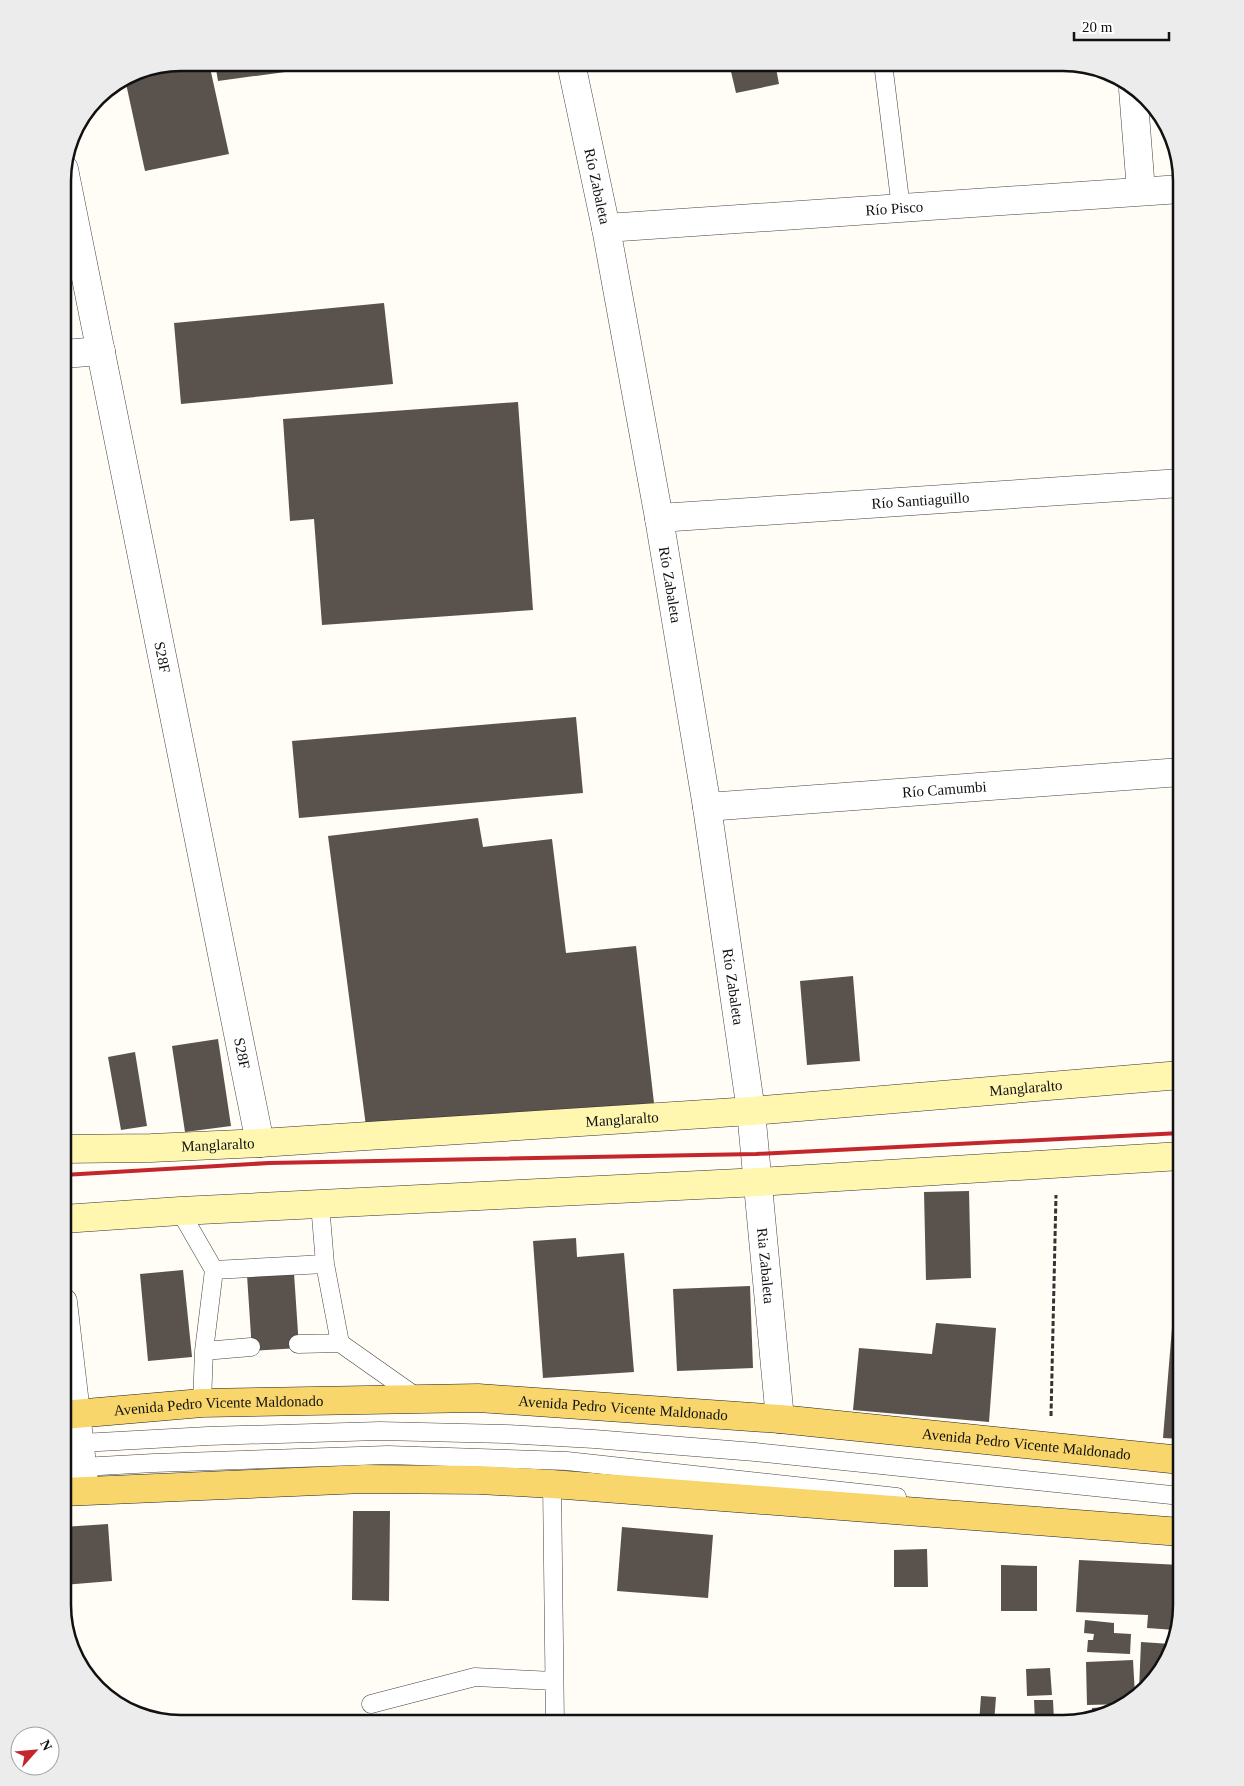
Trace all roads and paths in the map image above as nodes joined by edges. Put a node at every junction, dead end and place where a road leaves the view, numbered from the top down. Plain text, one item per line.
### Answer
1 (573, 71) edge
2 (885, 71) edge
3 (1134, 98) edge
4 (1173, 189) edge
5 (1141, 191) junction
6 (71, 204) edge
7 (901, 208) junction
8 (606, 228) junction
9 (100, 351) junction
10 (71, 353) edge
11 (1173, 484) edge
12 (659, 518) junction
13 (1173, 773) edge
14 (706, 807) junction
15 (1173, 1076) edge
16 (751, 1112) junction
17 (260, 1143) junction
18 (71, 1149) edge
19 (1173, 1157) edge
20 (1056, 1164) junction
21 (758, 1182) junction
22 (320, 1204) junction
23 (180, 1211) junction
24 (71, 1218) edge
25 (325, 1264) junction
26 (214, 1270) junction
27 (340, 1343) junction
28 (298, 1344) dead end
29 (251, 1347) dead end
30 (204, 1352) junction
31 (418, 1398) junction
32 (202, 1403) junction
33 (71, 1414) edge
34 (780, 1419) junction
35 (71, 1440) edge
36 (1050, 1446) junction
37 (1173, 1459) edge
38 (72, 1467) edge
39 (552, 1484) junction
40 (1173, 1495) edge
41 (1173, 1524) edge
42 (1173, 1531) edge
43 (554, 1682) junction
44 (371, 1704) dead end
45 (555, 1715) edge

1 - 8 street, Río Zabaleta
2 - 7 lane
3 - 5 street
4 - 5 street, Río Pisco
5 - 7 street, Río Pisco
6 - 9 street, S28F
7 - 8 street, Río Pisco
8 - 12 street, Río Zabaleta
9 - 10 street
9 - 17 street, S28F
11 - 12 street, Río Santiaguillo
12 - 14 street, Río Zabaleta
13 - 14 street, Río Camumbi
14 - 16 street, Río Zabaleta
15 - 16 main road, Manglaralto
16 - 17 main road, Manglaralto
16 - 21 street, Ria Zabaleta
17 - 18 main road, Manglaralto
19 - 20 main road
20 - 21 main road
20 - 36 path
21 - 22 main road
21 - 34 street, Ria Zabaleta
22 - 23 main road
22 - 25 lane
23 - 24 main road
23 - 26 lane
25 - 26 lane
25 - 27 lane
26 - 30 lane
27 - 28 lane
27 - 31 lane
29 - 30 lane
30 - 32 lane
31 - 32 main road, Avenida Pedro Vicente Maldonado
31 - 34 main road, Avenida Pedro Vicente Maldonado
32 - 33 main road, Avenida Pedro Vicente Maldonado
34 - 36 main road, Avenida Pedro Vicente Maldonado
35 - 38 street
36 - 37 main road, Avenida Pedro Vicente Maldonado
38 - 39 main road
38 - 40 lane
38 - 41 lane
39 - 42 main road
39 - 43 lane
43 - 44 lane
43 - 45 lane

